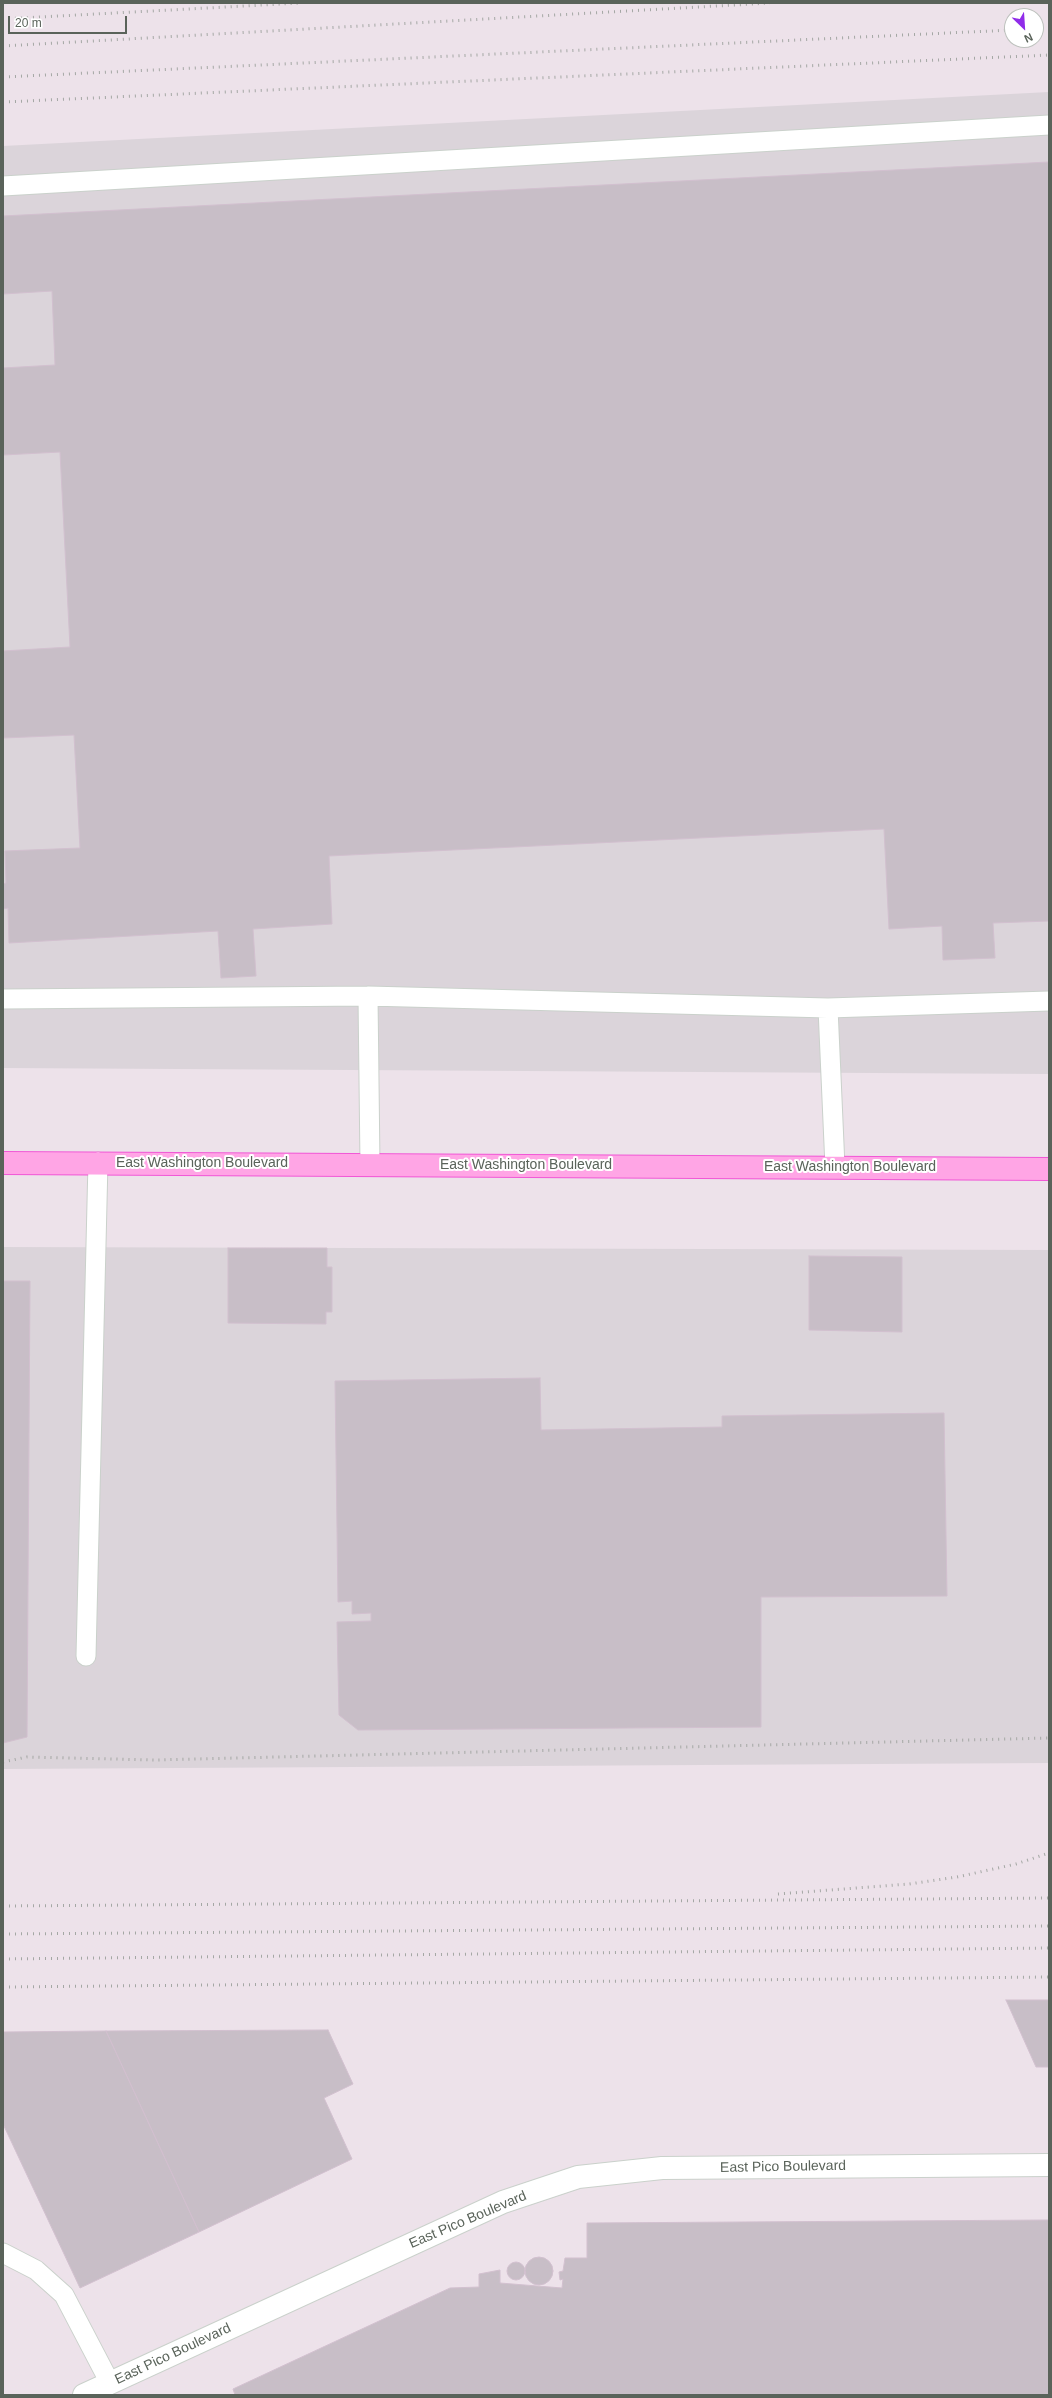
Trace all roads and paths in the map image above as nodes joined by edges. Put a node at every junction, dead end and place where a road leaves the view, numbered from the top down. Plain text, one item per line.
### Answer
1 (1049, 125) edge
2 (3, 186) edge
3 (368, 996) junction
4 (3, 999) edge
5 (1049, 1001) edge
6 (828, 1008) junction
7 (98, 1162) junction
8 (3, 1163) edge
9 (370, 1165) junction
10 (835, 1167) junction
11 (1049, 1169) edge
12 (86, 1656) dead end
13 (1049, 2164) edge
14 (3, 2252) edge
15 (110, 2383) junction
16 (87, 2394) edge

1 - 2 lane
3 - 4 lane
3 - 6 lane
3 - 9 lane
5 - 6 lane
6 - 10 lane
7 - 8 main road, East Washington Boulevard
7 - 9 main road, East Washington Boulevard
7 - 12 lane
9 - 10 main road, East Washington Boulevard
10 - 11 main road, East Washington Boulevard
13 - 15 street, East Pico Boulevard
14 - 15 lane
15 - 16 street, East Pico Boulevard

